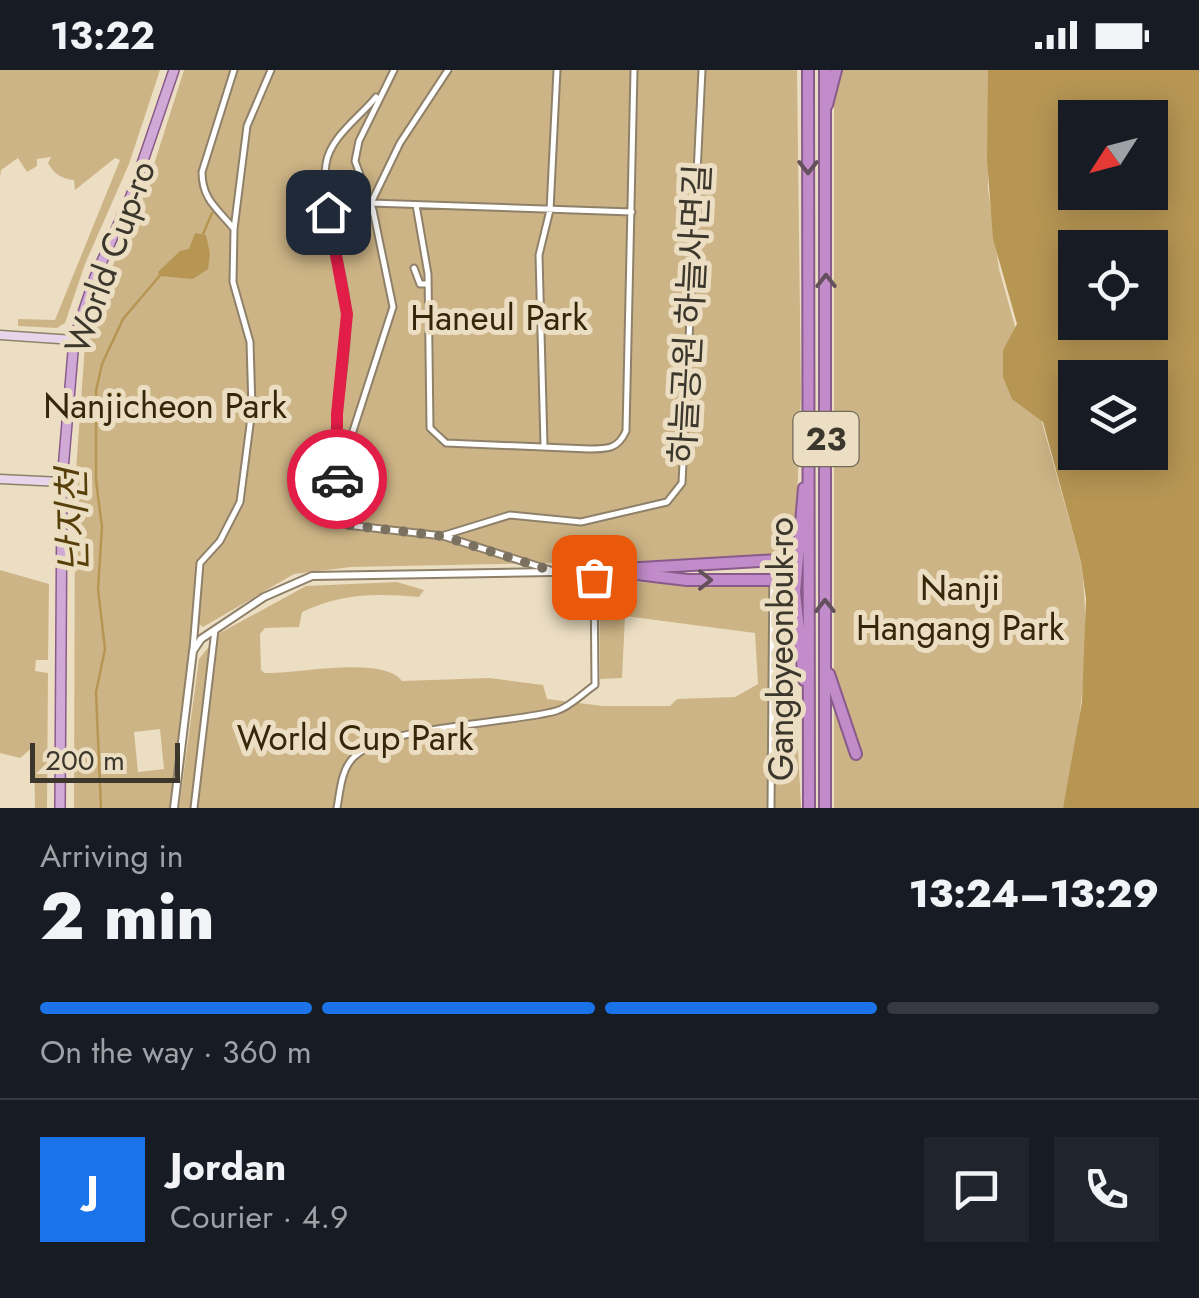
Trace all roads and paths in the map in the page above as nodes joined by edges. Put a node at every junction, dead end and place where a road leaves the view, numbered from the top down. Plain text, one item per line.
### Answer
1 (174, 70) edge
2 (234, 70) edge
3 (271, 70) edge
4 (394, 70) edge
5 (448, 70) edge
6 (557, 70) edge
7 (634, 70) edge
8 (702, 70) edge
9 (804, 70) edge
10 (825, 70) edge
11 (836, 70) edge
12 (386, 86) junction
13 (825, 110) junction
14 (371, 203) junction
15 (416, 205) junction
16 (550, 210) junction
17 (632, 212) junction
18 (234, 229) junction
19 (414, 268) dead end
20 (428, 284) junction
21 (0, 335) edge
22 (74, 340) junction
23 (544, 446) junction
24 (808, 462) junction
25 (339, 473) junction
26 (0, 479) edge
27 (62, 482) junction
28 (442, 536) junction
29 (796, 559) junction
30 (772, 562) junction
31 (658, 565) junction
32 (610, 571) junction
33 (556, 572) junction
34 (594, 572) junction
35 (658, 578) junction
36 (772, 580) junction
37 (795, 592) junction
38 (215, 630) junction
39 (193, 650) junction
40 (826, 660) junction
41 (808, 703) junction
42 (856, 754) dead end
43 (60, 808) edge
44 (174, 808) edge
45 (194, 808) edge
46 (337, 808) edge
47 (771, 808) edge
48 (809, 808) edge
49 (825, 808) edge

1 - 22 main road, World Cup-ro
2 - 18 street
3 - 18 street
4 - 12 street
5 - 14 street
6 - 16 street
7 - 17 street
8 - 28 street, 하늘공원 하늘사면길
9 -> 24 highway, Gangbyeonbuk-ro / 23
10 - 13 highway, Gangbyeonbuk-ro / 23
11 - 13 highway
12 - 14 street
12 - 25 street
40 -> 13 highway, Gangbyeonbuk-ro / 23
14 - 15 street
14 - 25 street
15 - 16 street
15 - 20 street
16 - 17 street
16 - 23 street
17 - 23 street
18 - 39 street
19 - 20 street
20 - 23 street
21 - 22 main road
22 - 27 main road, World Cup-ro
24 - 29 highway
24 - 41 highway, Gangbyeonbuk-ro / 23
25 - 28 street
26 - 27 main road
27 - 43 main road, World Cup-ro
28 - 33 street
29 - 30 highway
29 - 37 highway
30 - 31 highway
30 - 36 street
31 - 32 highway
31 - 35 highway
32 - 34 street
32 - 35 highway
33 - 34 street
33 - 38 street
34 - 46 street
35 -> 36 highway
36 - 37 highway
36 - 47 street
37 - 41 highway
38 - 39 street
38 - 45 street
39 - 44 street
40 - 42 highway
40 - 49 highway, Gangbyeonbuk-ro / 23
41 - 48 highway, Gangbyeonbuk-ro / 23

